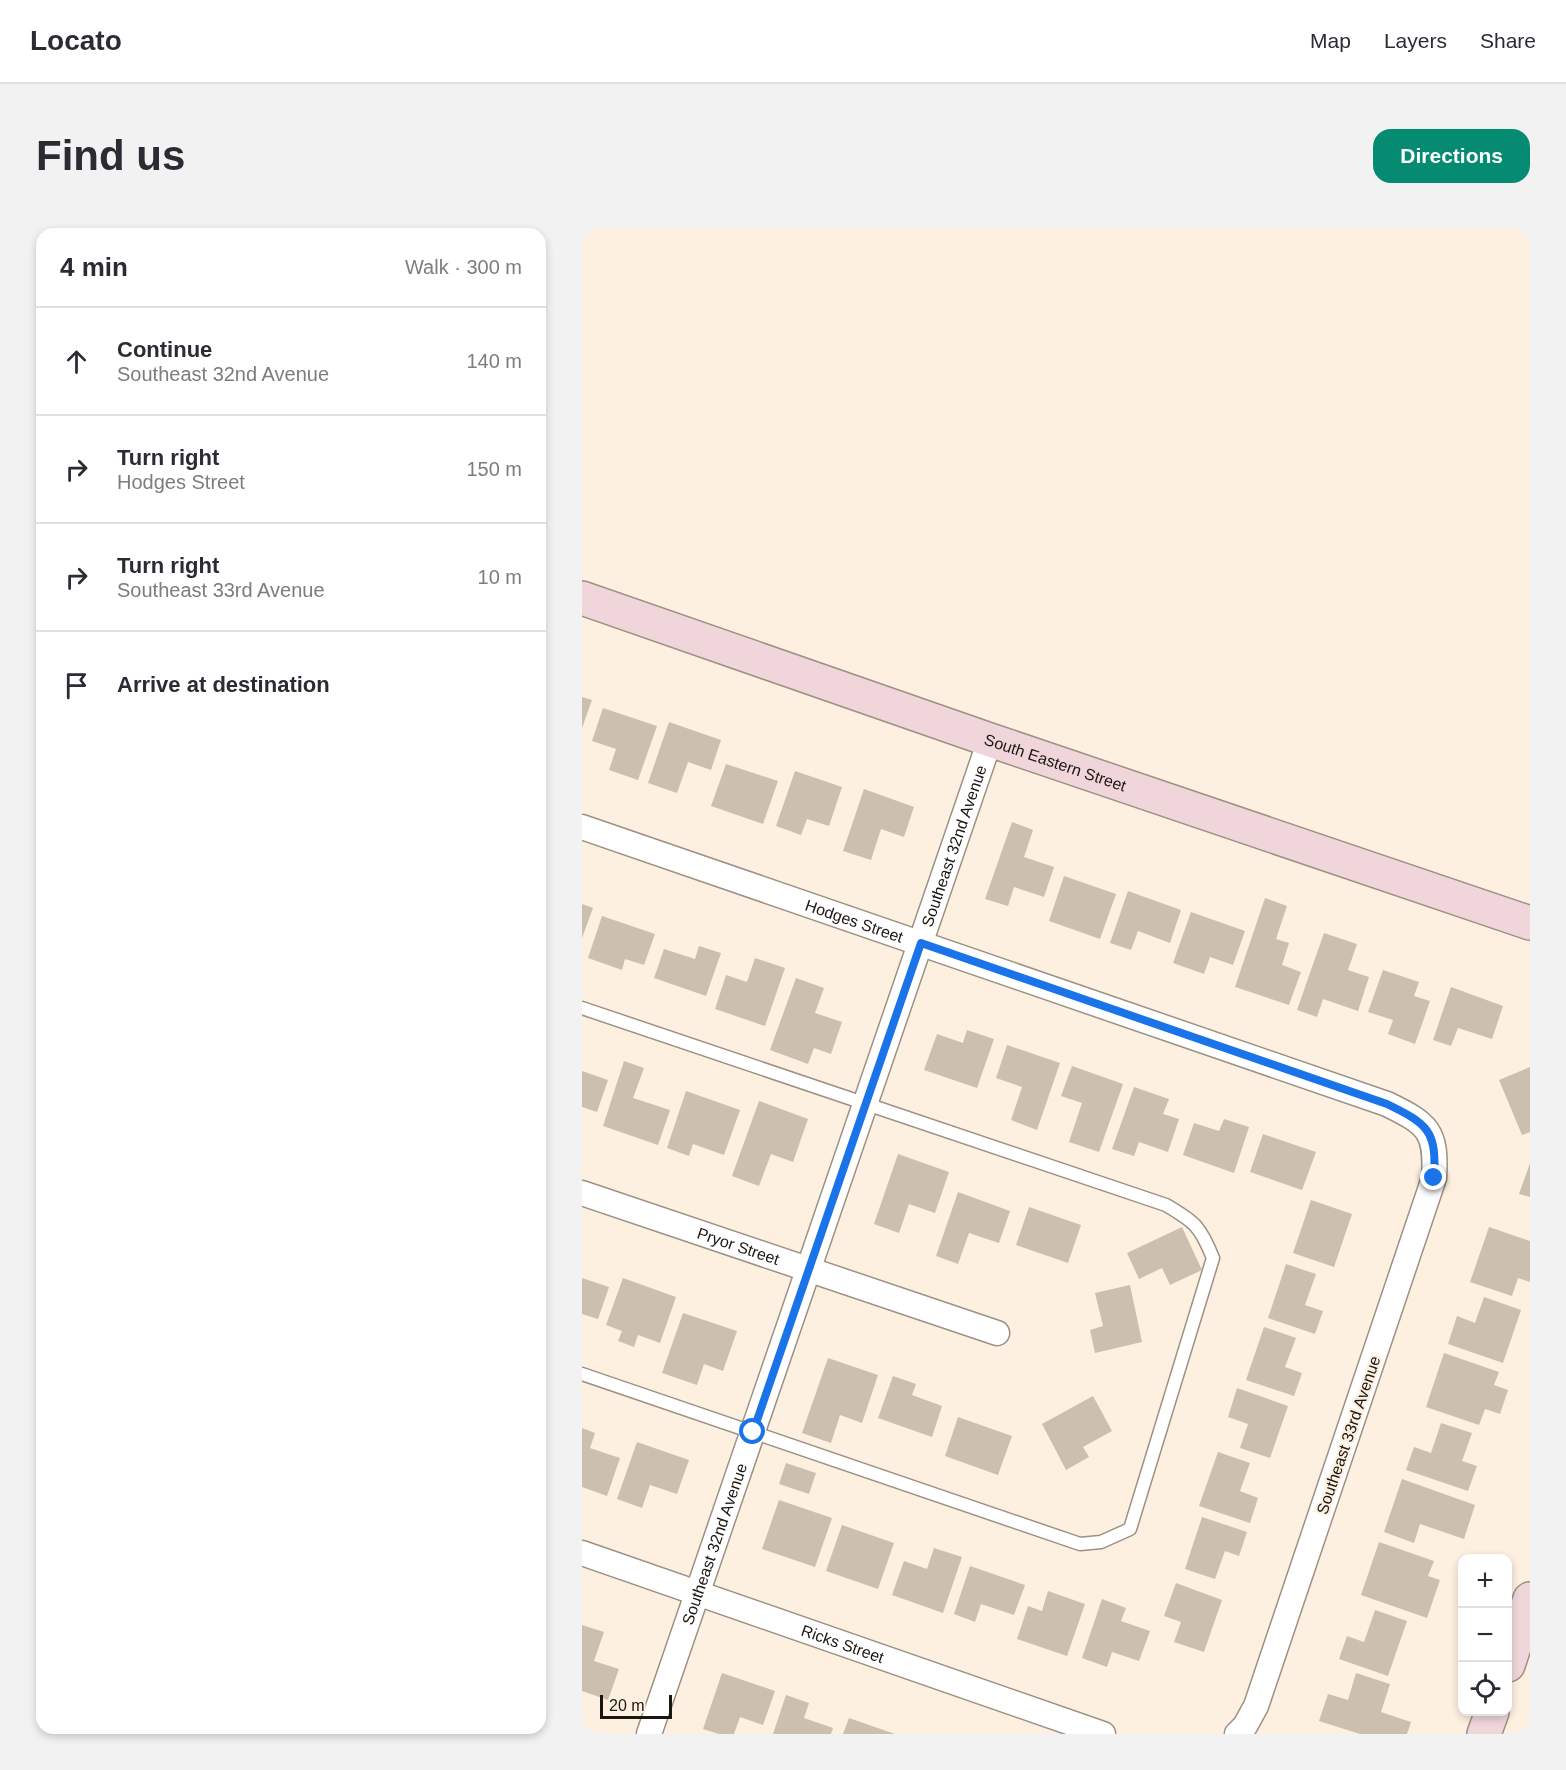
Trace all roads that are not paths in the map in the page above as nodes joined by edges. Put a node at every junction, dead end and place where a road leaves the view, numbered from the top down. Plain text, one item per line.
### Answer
1 (582, 598) edge
2 (990, 740) junction
3 (582, 827) edge
4 (1530, 923) edge
5 (921, 943) junction
6 (582, 1008) edge
7 (865, 1105) junction
8 (1428, 1130) joint
9 (582, 1192) edge
10 (809, 1270) junction
11 (997, 1333) dead end
12 (582, 1374) edge
13 (753, 1432) junction
14 (582, 1553) edge
15 (698, 1593) junction
16 (1530, 1599) edge
17 (1509, 1662) edge
18 (1491, 1716) edge
19 (649, 1734) edge
20 (1103, 1734) edge
21 (1238, 1734) edge
22 (1484, 1734) edge

1 - 2 main road, South Eastern Street
2 - 4 main road, South Eastern Street
2 - 5 street, Southeast 32nd Avenue
3 - 5 street, Hodges Street
5 - 7 street, Southeast 32nd Avenue
5 - 8 street, Hodges Street
6 - 7 lane
7 - 10 street, Southeast 32nd Avenue
7 - 13 lane
8 - 21 street, Southeast 33rd Avenue
9 - 10 street, Pryor Street
10 - 11 street, Pryor Street
10 - 13 street, Southeast 32nd Avenue
12 - 13 lane
13 - 15 street, Southeast 32nd Avenue
14 - 15 street, Ricks Street
15 - 19 street, Southeast 32nd Avenue
15 - 20 street, Ricks Street
16 - 17 main road
18 - 22 main road

